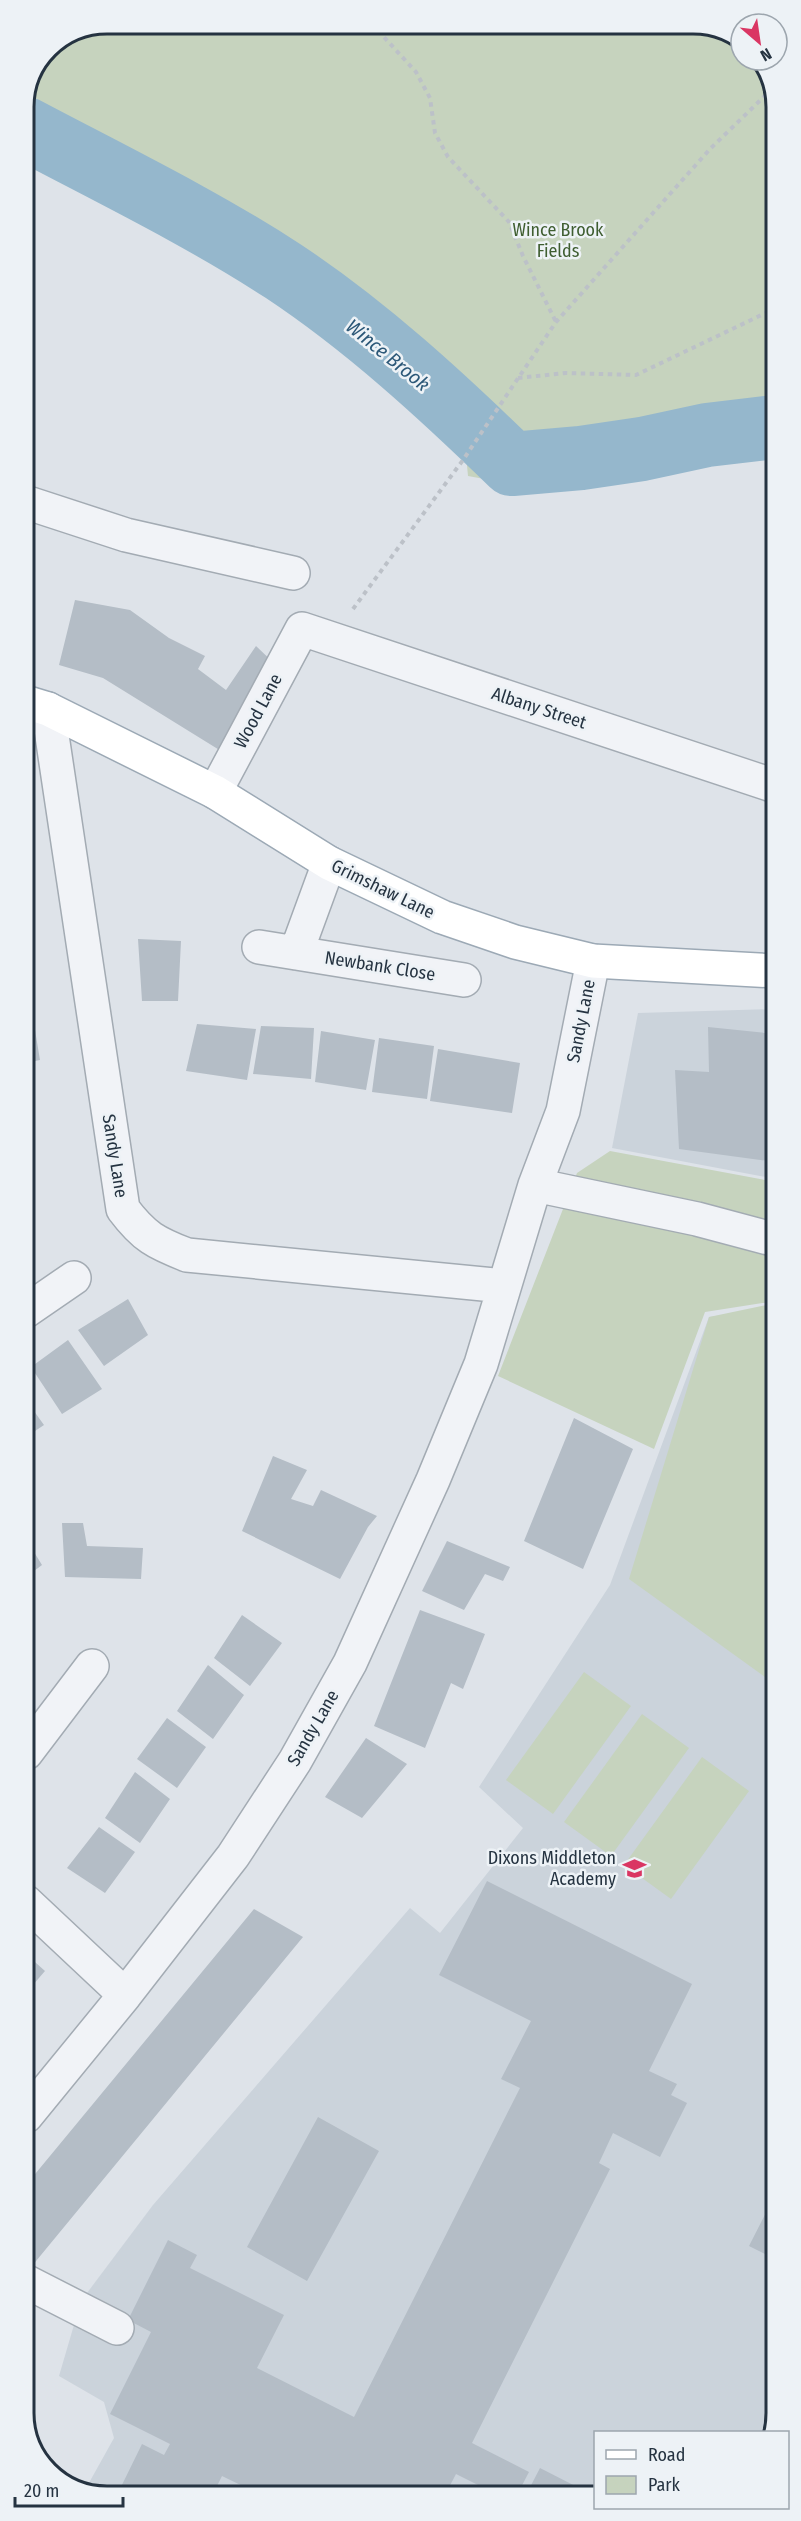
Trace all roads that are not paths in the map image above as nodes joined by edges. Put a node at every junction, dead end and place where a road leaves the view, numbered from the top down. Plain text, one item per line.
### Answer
1 (35, 505) edge
2 (293, 573) dead end
3 (317, 634) joint
4 (36, 706) edge
5 (766, 783) edge
6 (215, 792) junction
7 (329, 863) junction
8 (259, 946) dead end
9 (296, 953) junction
10 (593, 961) junction
11 (766, 971) edge
12 (464, 980) dead end
13 (535, 1185) junction
14 (766, 1237) edge
15 (74, 1278) dead end
16 (504, 1286) junction
17 (35, 1305) edge
18 (92, 1666) dead end
19 (35, 1741) edge
20 (35, 1910) edge
21 (125, 1995) junction
22 (35, 2105) edge
23 (35, 2286) edge
24 (117, 2328) dead end

1 - 2 street
3 - 5 street, Albany Street
3 - 6 street, Wood Lane
4 - 6 main road, Grimshaw Lane
4 - 16 street, Sandy Lane
6 - 7 main road, Grimshaw Lane
7 - 9 street, Newbank Close
7 - 10 main road, Grimshaw Lane
8 - 9 street, Newbank Close
9 - 12 street, Newbank Close
10 - 11 main road, Grimshaw Lane
10 - 13 street, Sandy Lane
13 - 14 street
13 - 16 street, Sandy Lane
15 - 17 street
16 - 21 street, Sandy Lane
18 - 19 street
20 - 21 street
21 - 22 street, Sandy Lane
23 - 24 street

